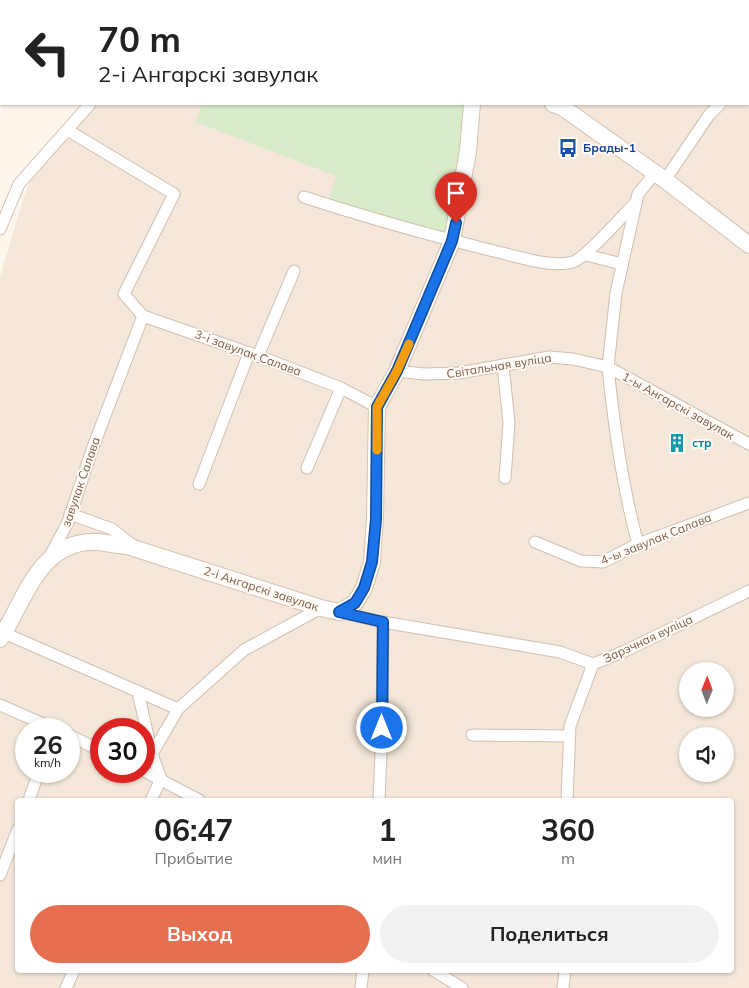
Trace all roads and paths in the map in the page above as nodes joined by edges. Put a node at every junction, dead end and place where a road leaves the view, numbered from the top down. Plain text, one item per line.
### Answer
1 (89, 105) edge
2 (472, 105) edge
3 (556, 105) edge
4 (719, 105) edge
5 (68, 130) junction
6 (660, 176) junction
7 (304, 197) dead end
8 (636, 202) junction
9 (0, 229) edge
10 (452, 241) junction
11 (749, 245) edge
12 (586, 255) junction
13 (622, 264) junction
14 (294, 271) dead end
15 (143, 316) junction
16 (253, 354) junction
17 (503, 366) junction
18 (608, 367) junction
19 (397, 371) junction
20 (341, 388) junction
21 (377, 407) junction
22 (749, 444) edge
23 (307, 468) dead end
24 (506, 478) dead end
25 (199, 484) dead end
26 (749, 503) edge
27 (70, 514) junction
28 (535, 542) dead end
29 (638, 544) junction
30 (136, 549) junction
31 (50, 557) junction
32 (749, 591) edge
33 (321, 608) junction
34 (339, 612) junction
35 (383, 622) junction
36 (2, 636) edge
37 (593, 664) junction
38 (138, 692) junction
39 (0, 705) edge
40 (178, 709) junction
41 (30, 718) edge
42 (144, 718) edge
43 (472, 735) dead end
44 (569, 736) junction
45 (155, 749) edge
46 (155, 762) edge
47 (155, 776) edge
48 (161, 779) junction
49 (34, 783) edge
50 (29, 798) edge
51 (152, 798) edge
52 (195, 798) edge
53 (379, 798) edge
54 (567, 798) edge
55 (15, 837) edge
56 (0, 875) edge
57 (73, 973) edge
58 (361, 973) edge
59 (438, 973) edge
60 (565, 973) edge
61 (66, 988) edge
62 (361, 988) edge
63 (462, 988) edge
64 (563, 988) edge

1 - 5 street
2 - 10 street
3 - 6 street
4 - 6 street
5 - 9 street
5 - 15 street
6 - 8 street
6 - 11 street
7 - 10 street
8 - 12 street
8 - 13 street
10 - 12 street
10 - 19 street
12 - 13 street
13 - 18 street
14 - 16 street
15 - 16 street, 3-і завулак Салава
15 - 27 street, завулак Салава
16 - 20 street, 3-і завулак Салава
16 - 25 street
17 - 18 street, Світальная вуліца
17 - 19 street, Світальная вуліца
17 - 24 street
18 - 22 street, 1-ы Ангарскі завулак
18 - 29 street
19 - 21 street
20 - 21 street, 3-і завулак Салава
20 - 23 street
21 - 34 street
26 - 29 street, 4-ы завулак Салава
27 - 30 street
27 - 31 street, завулак Салава
28 - 29 street, 4-ы завулак Салава
30 - 31 street, 2-і Ангарскі завулак
30 - 33 street, 2-і Ангарскі завулак
31 - 36 street, завулак Салава
32 - 37 street, Зарэчная вуліца
33 - 34 street, 2-і Ангарскі завулак
33 - 40 street
34 - 35 street, 2-і Ангарскі завулак
35 - 37 street, 2-і Ангарскі завулак
35 - 53 street
36 - 38 street
37 - 44 street, Зарэчная вуліца
38 - 40 street
38 - 42 street
39 - 41 street
40 - 45 street
43 - 44 street
44 - 54 street, Зарэчная вуліца
46 - 48 street
47 - 48 street
48 - 51 street
48 - 52 street
49 - 50 street
55 - 56 street
57 - 61 street
58 - 62 street
59 - 63 street
60 - 64 street

